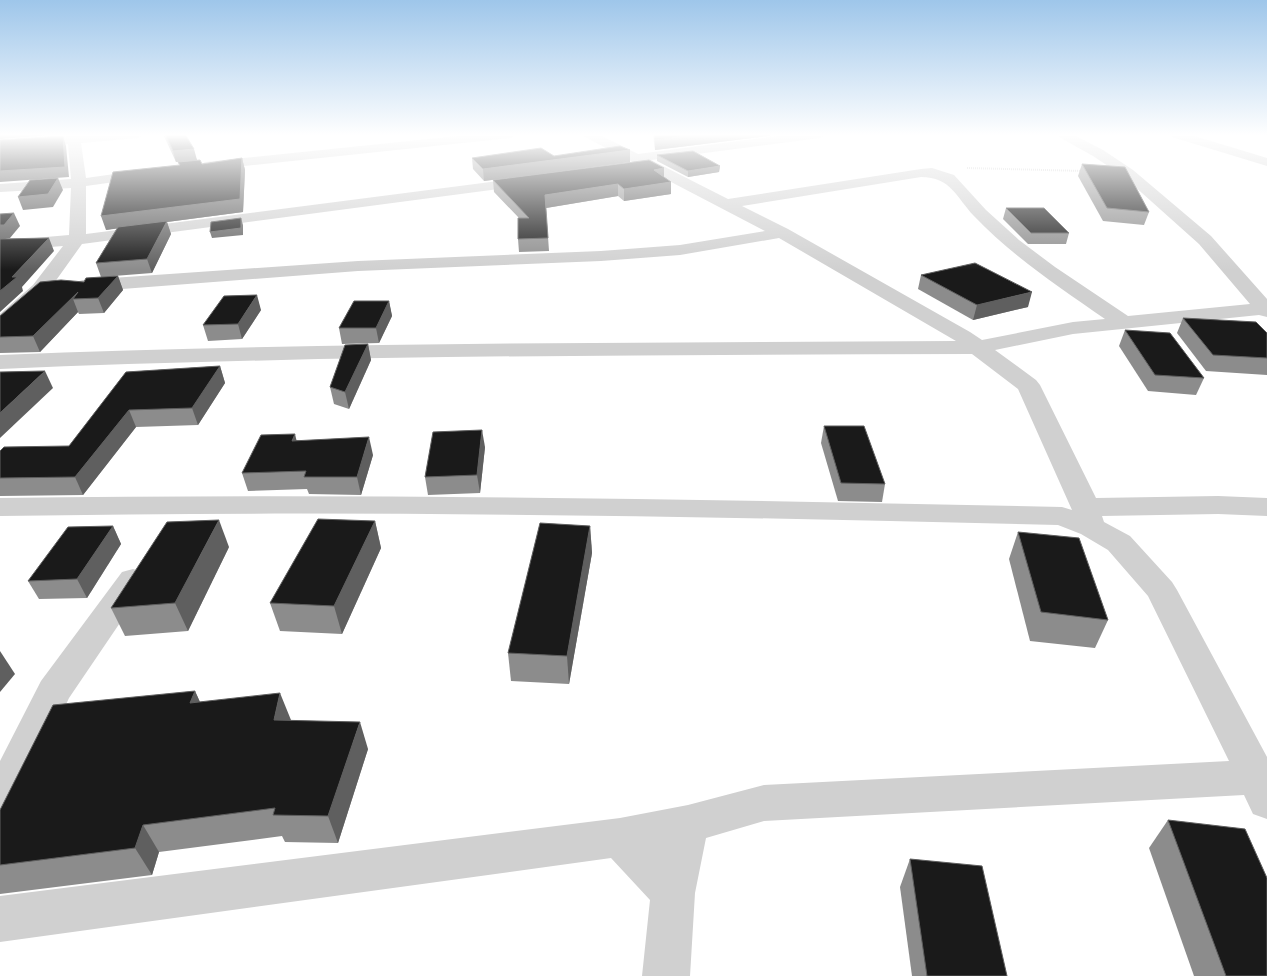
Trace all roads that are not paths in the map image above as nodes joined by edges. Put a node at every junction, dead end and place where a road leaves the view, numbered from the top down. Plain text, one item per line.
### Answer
1 (79, 180) edge
2 (103, 180) edge
3 (540, 180) edge
4 (677, 180) edge
5 (885, 180) edge
6 (950, 180) edge
7 (1136, 180) edge
8 (79, 183) junction
9 (0, 188) edge
10 (726, 204) junction
11 (782, 233) junction
12 (77, 240) junction
13 (0, 246) edge
14 (40, 289) junction
15 (1266, 309) edge
16 (1123, 322) junction
17 (0, 325) edge
18 (978, 347) junction
19 (0, 362) edge
20 (188, 503) junction
21 (0, 507) edge
22 (1267, 507) edge
23 (1088, 517) junction
24 (1262, 789) edge
25 (0, 801) edge
26 (688, 824) junction
27 (620, 836) junction
28 (673, 894) junction
29 (0, 919) edge
30 (666, 976) edge

1 - 8 street
2 - 8 street
3 - 12 street
4 - 10 street
5 - 10 street
6 - 16 street
7 - 15 street
8 - 9 street
8 - 12 street
10 - 11 street
11 - 14 street
11 - 18 street
12 - 13 street
12 - 14 street
14 - 17 street
15 - 16 street
16 - 18 street
18 - 19 street
18 - 23 street
20 - 21 street
20 - 23 street
20 - 25 street
22 - 23 street
23 - 24 street
24 - 26 street
26 - 27 street
26 - 28 street
27 - 28 street
27 - 29 street
28 - 30 street

